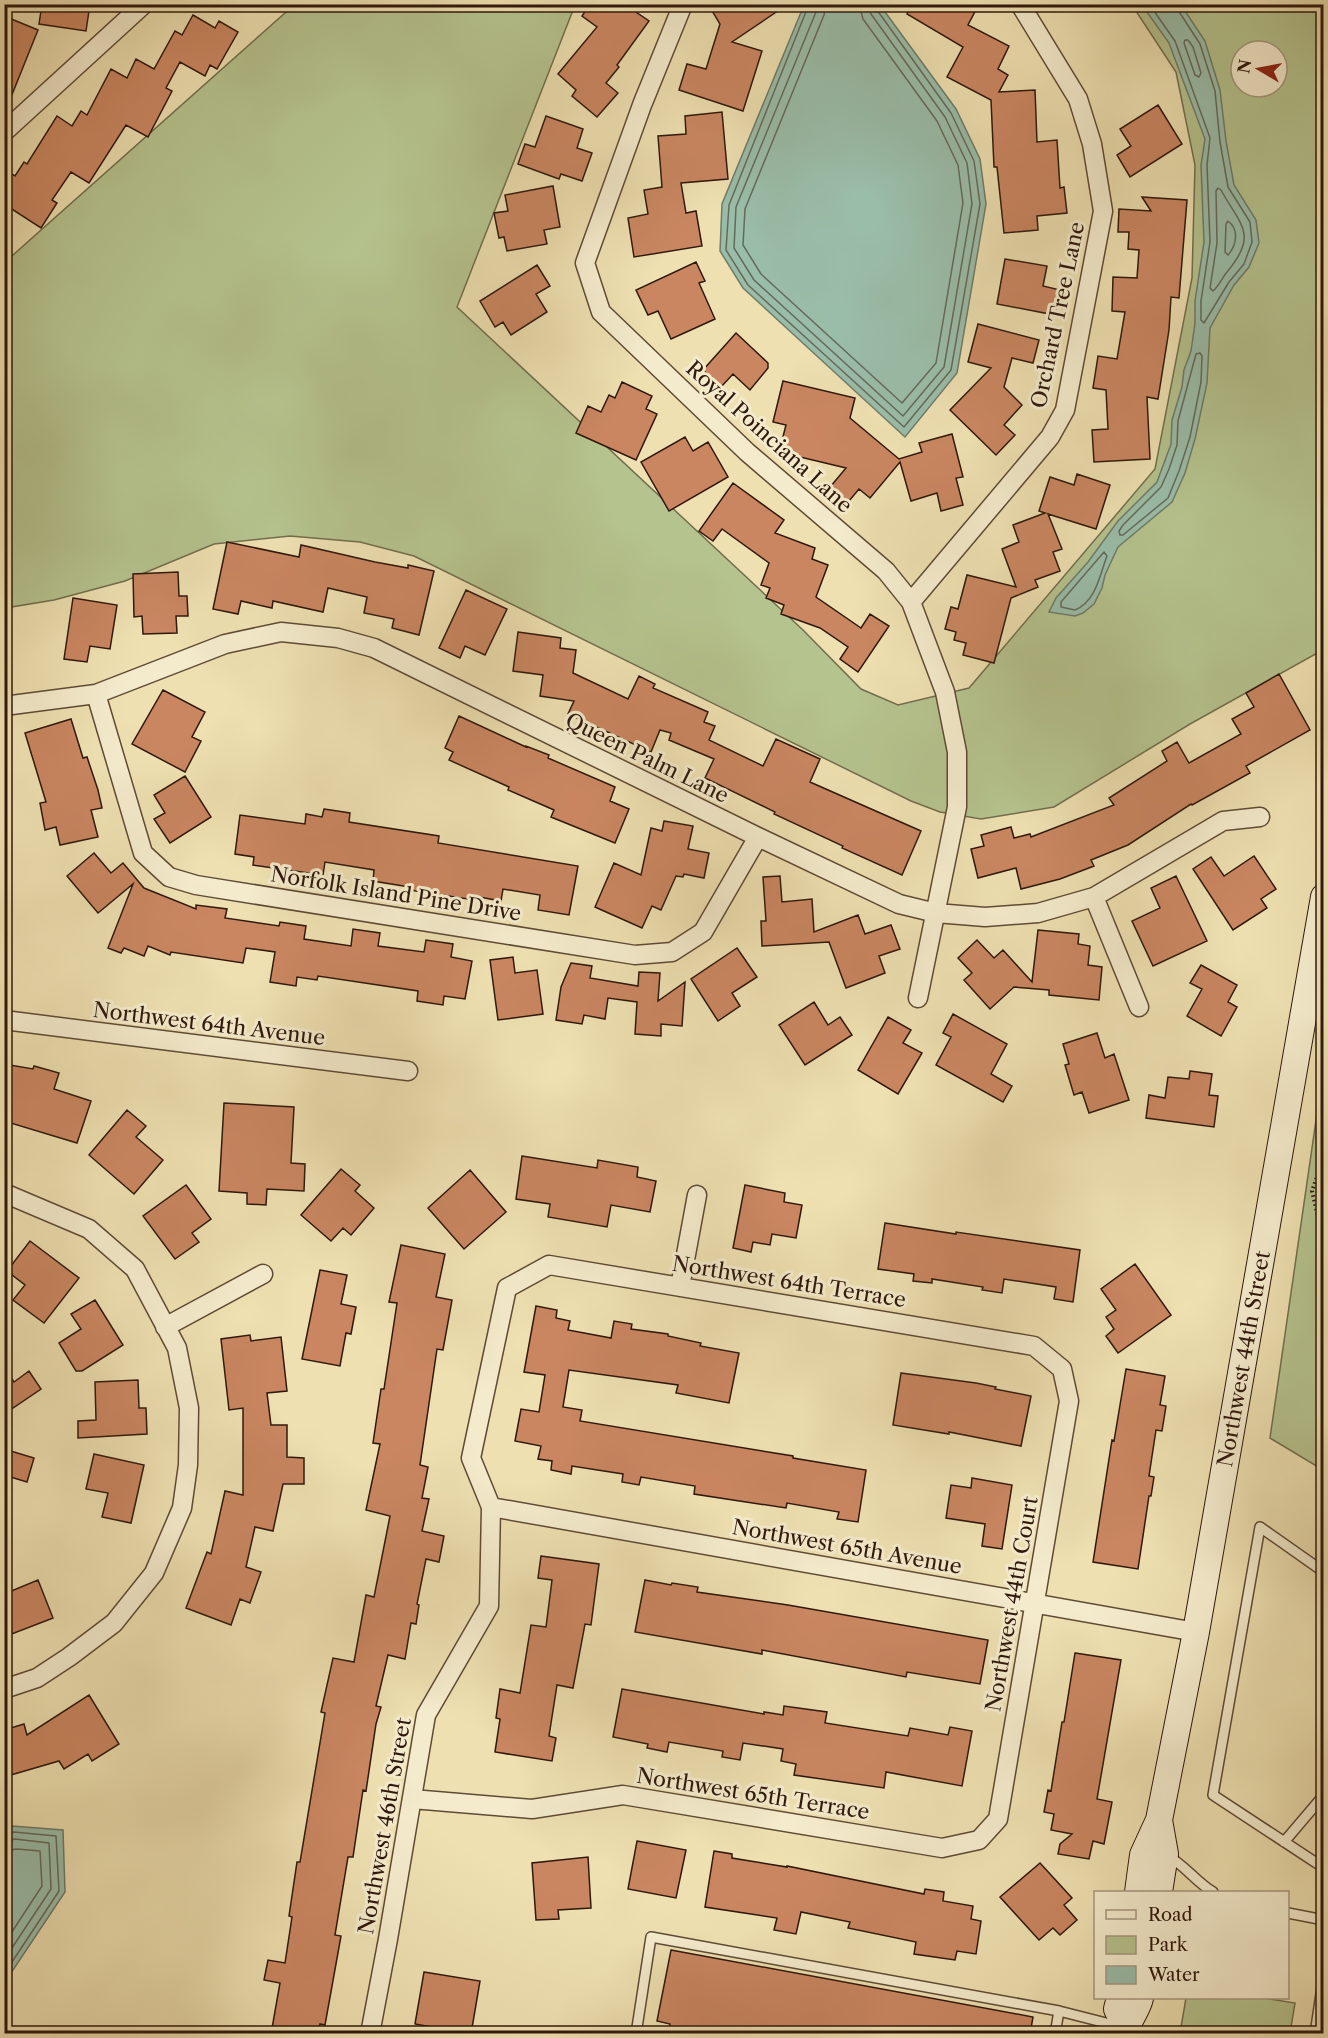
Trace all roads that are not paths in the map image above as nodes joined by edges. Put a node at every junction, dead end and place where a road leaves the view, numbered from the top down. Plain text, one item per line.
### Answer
1 (144, 4) edge
2 (683, 4) edge
3 (1020, 4) edge
4 (4, 132) edge
5 (911, 602) junction
6 (96, 694) junction
7 (4, 706) edge
8 (1260, 817) dead end
9 (758, 837) junction
10 (1094, 897) junction
11 (1323, 897) edge
12 (936, 913) junction
13 (1318, 961) edge
14 (918, 998) dead end
15 (1139, 1007) dead end
16 (4, 1020) edge
17 (408, 1071) dead end
18 (4, 1193) edge
19 (697, 1195) dead end
20 (263, 1274) dead end
21 (680, 1287) junction
22 (507, 1288) joint
23 (165, 1327) junction
24 (1062, 1369) joint
25 (492, 1507) junction
26 (1323, 1572) edge
27 (1035, 1604) junction
28 (1196, 1632) junction
29 (4, 1689) edge
30 (1323, 1794) edge
31 (412, 1799) junction
32 (1159, 1820) junction
33 (979, 1840) joint
34 (1284, 1842) junction
35 (1165, 1854) junction
36 (1323, 1868) edge
37 (1138, 1891) edge
38 (1159, 1891) edge
39 (1210, 1891) edge
40 (1289, 1913) edge
41 (1323, 1920) edge
42 (1323, 1974) edge
43 (1120, 1999) edge
44 (1140, 1999) edge
45 (1059, 2011) junction
46 (1125, 2031) edge
47 (370, 2034) edge
48 (636, 2034) edge
49 (1055, 2034) edge
50 (1315, 2034) edge

1 - 4 street
2 - 5 street, Royal Poinciana Lane
3 - 5 street, Orchard Tree Lane
5 - 12 street, Royal Poinciana Lane
6 - 7 street, Queen Palm Lane
6 - 9 street, Queen Palm Lane
6 - 9 street, Norfolk Island Pine Drive
8 - 10 street, Queen Palm Lane
9 - 12 street, Queen Palm Lane
10 - 12 street, Queen Palm Lane
10 - 15 street
11 - 13 street, Northwest 44th Street
12 - 14 street, Royal Poinciana Lane
13 - 28 street, Northwest 44th Street
16 - 17 street, Northwest 64th Avenue
18 - 23 street
19 - 21 street
20 - 23 street
21 - 22 street, Northwest 64th Terrace
21 - 24 street, Northwest 64th Terrace
22 - 25 street, Northwest 46th Street
23 - 29 street
24 - 27 street, Northwest 44th Court
25 - 27 street, Northwest 65th Avenue
25 - 31 street, Northwest 46th Street
26 - 34 lane
27 - 28 street, Northwest 65th Avenue
27 - 33 street, Northwest 44th Court
28 - 32 street, Northwest 44th Street
30 - 34 lane
31 - 33 street, Northwest 65th Terrace
31 - 47 street, Northwest 46th Street
32 - 35 street, Northwest 44th Street
32 - 37 street, Northwest 44th Street
34 - 36 lane
35 - 38 street, Northwest 44th Street
35 - 39 lane
40 - 41 lane
42 - 50 lane
43 - 46 street
44 - 46 street
45 - 46 lane
45 - 48 lane
45 - 49 lane

